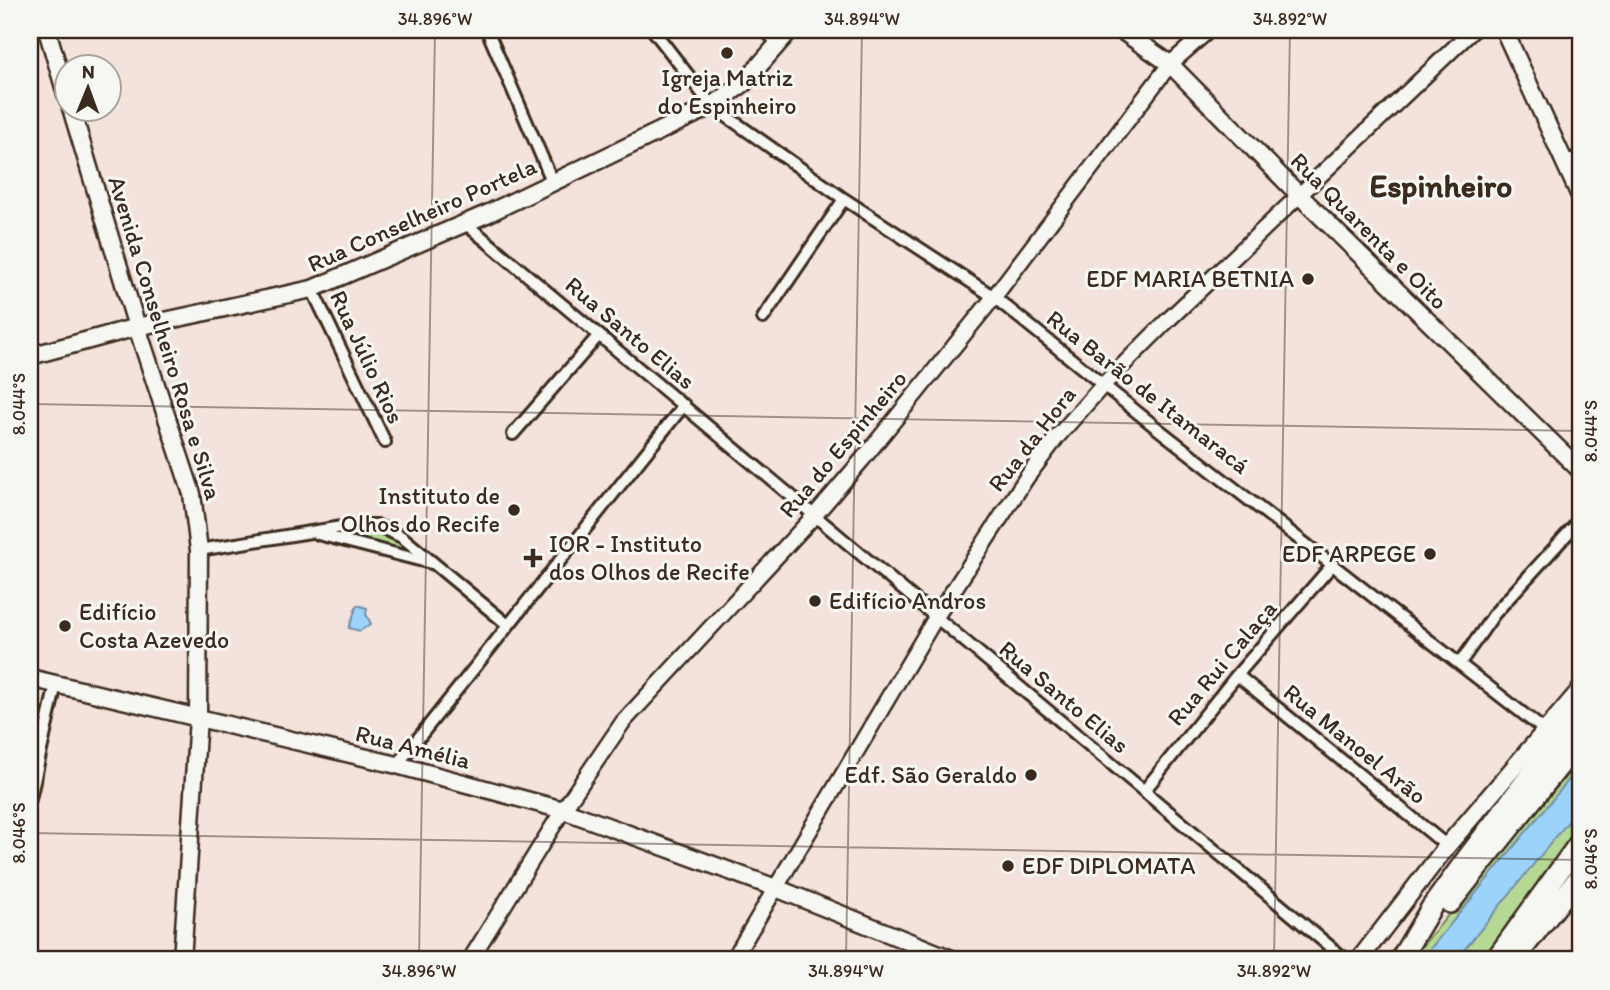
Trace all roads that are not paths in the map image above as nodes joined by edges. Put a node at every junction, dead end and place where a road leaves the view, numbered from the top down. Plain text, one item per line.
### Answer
1 (47, 30) edge
2 (487, 30) edge
3 (653, 30) edge
4 (765, 30) edge
5 (790, 30) edge
6 (1121, 30) edge
7 (1209, 30) edge
8 (1473, 30) edge
9 (1504, 30) edge
10 (779, 45) junction
11 (54, 52) edge
12 (1170, 64) junction
13 (712, 106) junction
14 (75, 122) edge
15 (1573, 159) edge
16 (553, 183) junction
17 (1298, 194) junction
18 (1580, 196) edge
19 (844, 200) junction
20 (466, 223) junction
21 (312, 289) junction
22 (994, 297) junction
23 (763, 318) dead end
24 (137, 327) junction
25 (599, 335) junction
26 (30, 356) edge
27 (1104, 384) junction
28 (684, 405) junction
29 (513, 435) dead end
30 (385, 442) dead end
31 (1580, 470) edge
32 (815, 515) junction
33 (1580, 520) edge
34 (313, 533) junction
35 (199, 550) junction
36 (1333, 564) junction
37 (437, 565) junction
38 (936, 617) junction
39 (508, 625) junction
40 (1460, 663) junction
41 (1237, 675) junction
42 (30, 678) edge
43 (56, 684) junction
44 (1580, 690) edge
45 (1580, 710) edge
46 (198, 718) junction
47 (1544, 730) junction
48 (1580, 740) edge
49 (397, 765) junction
50 (1144, 791) junction
51 (30, 799) edge
52 (563, 810) junction
53 (1580, 842) edge
54 (1447, 846) junction
55 (1580, 876) edge
56 (776, 888) junction
57 (1580, 891) edge
58 (182, 960) edge
59 (470, 960) edge
60 (733, 960) edge
61 (954, 960) edge
62 (1346, 960) edge
63 (1359, 960) edge
64 (1402, 960) edge
65 (1495, 960) edge
66 (1514, 960) edge
67 (1525, 960) edge

1 - 11 main road
2 - 16 street
3 - 13 street, Rua Barão de Itamaracá
4 - 10 street
5 - 10 main road, Rua Conselheiro Portela
6 - 12 main road, Rua Quarenta e Oito
7 - 12 street, Rua do Espinheiro
8 - 17 street, Rua da Hora
9 - 15 main road
10 - 13 main road, Rua Conselheiro Portela
12 - 17 main road, Rua Quarenta e Oito
12 - 22 street, Rua do Espinheiro
13 - 16 main road, Rua Conselheiro Portela
13 - 19 street, Rua Barão de Itamaracá
14 - 24 main road, Avenida Conselheiro Rosa e Silva
15 - 18 main road
16 - 20 main road, Rua Conselheiro Portela
17 - 27 street, Rua da Hora
17 - 31 main road, Rua Quarenta e Oito
19 - 22 street, Rua Barão de Itamaracá
19 - 23 street
20 - 21 main road, Rua Conselheiro Portela
20 - 25 street, Rua Santo Elias
21 - 24 main road, Rua Conselheiro Portela
21 - 30 street, Rua Júlio Rios
22 - 27 street, Rua Barão de Itamaracá
22 - 32 street, Rua do Espinheiro
24 - 26 main road, Rua Conselheiro Portela
24 - 35 main road, Avenida Conselheiro Rosa e Silva
25 - 28 street, Rua Santo Elias
25 - 29 street
27 - 36 street, Rua Barão de Itamaracá
27 - 38 street, Rua da Hora
28 - 32 street, Rua Santo Elias
28 - 39 street
32 - 38 street, Rua Santo Elias
32 - 52 street, Rua do Espinheiro
33 - 40 street
34 - 35 street
34 - 37 street
34 - 37 street
35 - 46 main road, Avenida Conselheiro Rosa e Silva
36 - 40 street, Rua Barão de Itamaracá
36 - 41 street, Rua Rui Calaça
37 - 39 street
38 - 50 street, Rua Santo Elias
38 - 56 street, Rua da Hora
39 - 49 street
40 - 47 street, Rua Barão de Itamaracá
41 - 50 street, Rua Rui Calaça
41 - 54 street, Rua Manoel Arão
42 - 43 main road, Rua Amélia
43 - 46 main road, Rua Amélia
43 - 51 street
44 - 47 main road
45 - 64 highway
46 - 49 main road, Rua Amélia
46 - 58 main road, Avenida Conselheiro Rosa e Silva
47 - 54 main road
48 - 64 highway
49 - 52 main road, Rua Amélia
50 - 62 street, Rua Santo Elias
52 - 56 main road, Rua Amélia
52 - 59 street, Rua do Espinheiro
53 - 65 highway
54 - 63 main road
55 - 66 highway
56 - 60 street, Rua da Hora
56 - 61 main road, Rua Amélia
57 - 67 main road

